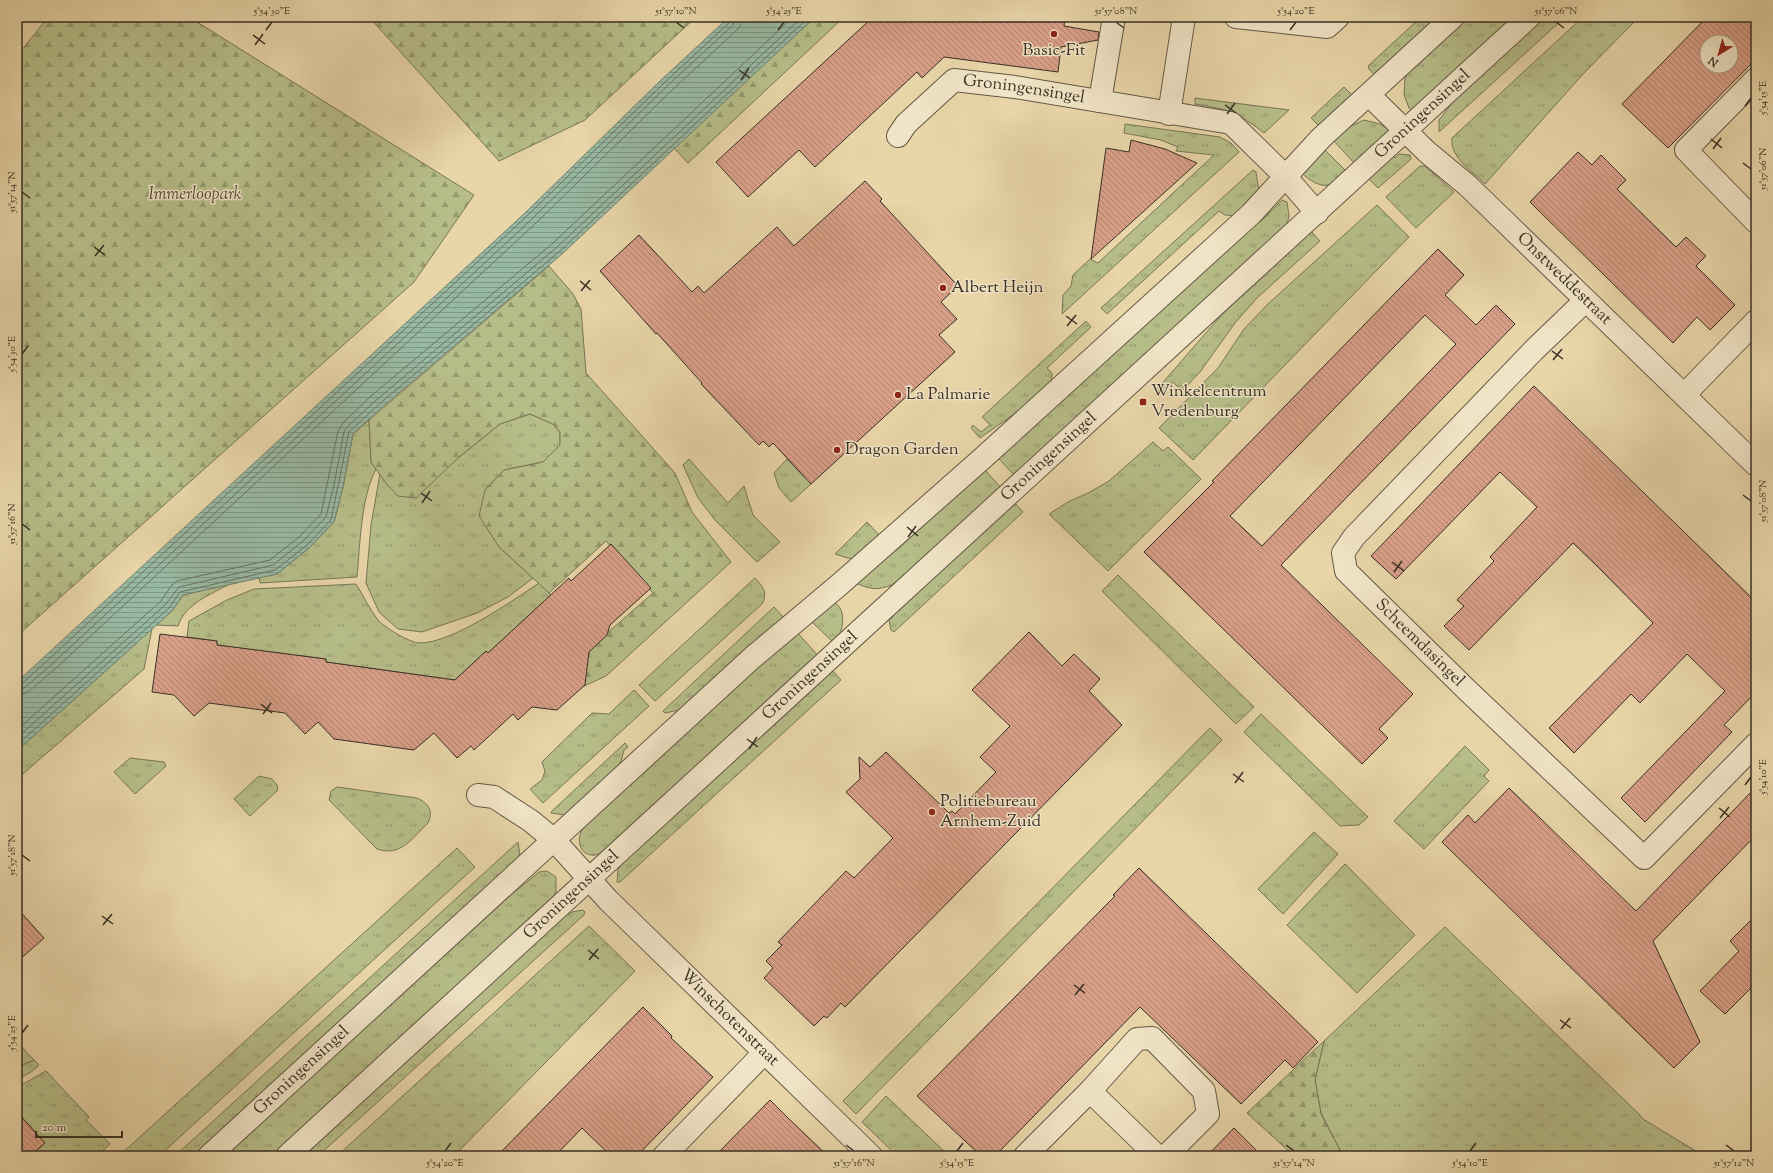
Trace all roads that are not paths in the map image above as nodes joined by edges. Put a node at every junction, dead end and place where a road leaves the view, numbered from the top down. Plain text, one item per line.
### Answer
1 (1114, 17) edge
2 (1184, 17) edge
3 (1236, 17) edge
4 (1338, 17) edge
5 (1453, 17) edge
6 (1529, 17) edge
7 (1756, 78) edge
8 (1369, 96) junction
9 (1100, 101) junction
10 (1169, 114) junction
11 (1405, 130) junction
12 (898, 136) dead end
13 (1285, 176) junction
14 (1317, 213) junction
15 (1756, 222) edge
16 (1584, 301) junction
17 (1756, 321) edge
18 (1684, 395) junction
19 (1756, 465) edge
20 (1756, 744) edge
21 (478, 795) dead end
22 (554, 840) junction
23 (589, 880) junction
24 (765, 1052) junction
25 (1090, 1091) junction
26 (209, 1156) edge
27 (287, 1156) edge
28 (664, 1156) edge
29 (871, 1156) edge
30 (1024, 1156) edge
31 (1157, 1156) edge
32 (1166, 1156) edge

1 - 9 street, Groningensingel
2 - 10 street
3 - 4 street
5 - 8 street, Groningensingel
6 - 11 street, Groningensingel
7 - 15 street
8 - 11 street, Onstweddestraat
8 - 13 street, Groningensingel
9 - 10 street, Groningensingel
9 - 12 street, Groningensingel
10 - 13 street, Groningensingel
11 - 14 street, Groningensingel
11 - 16 street, Onstweddestraat
13 - 14 street, Groningensingel
13 - 22 street, Groningensingel
14 - 23 street, Groningensingel
16 - 18 street, Onstweddestraat
16 - 20 street, Scheemdasingel
17 - 18 street
18 - 19 street, Onstweddestraat
21 - 22 street
22 - 23 street, Winschotenstraat
22 - 26 street, Groningensingel
23 - 24 street, Winschotenstraat
23 - 27 street, Groningensingel
24 - 28 street
24 - 29 street, Winschotenstraat
25 - 30 street
25 - 31 street
25 - 32 street

